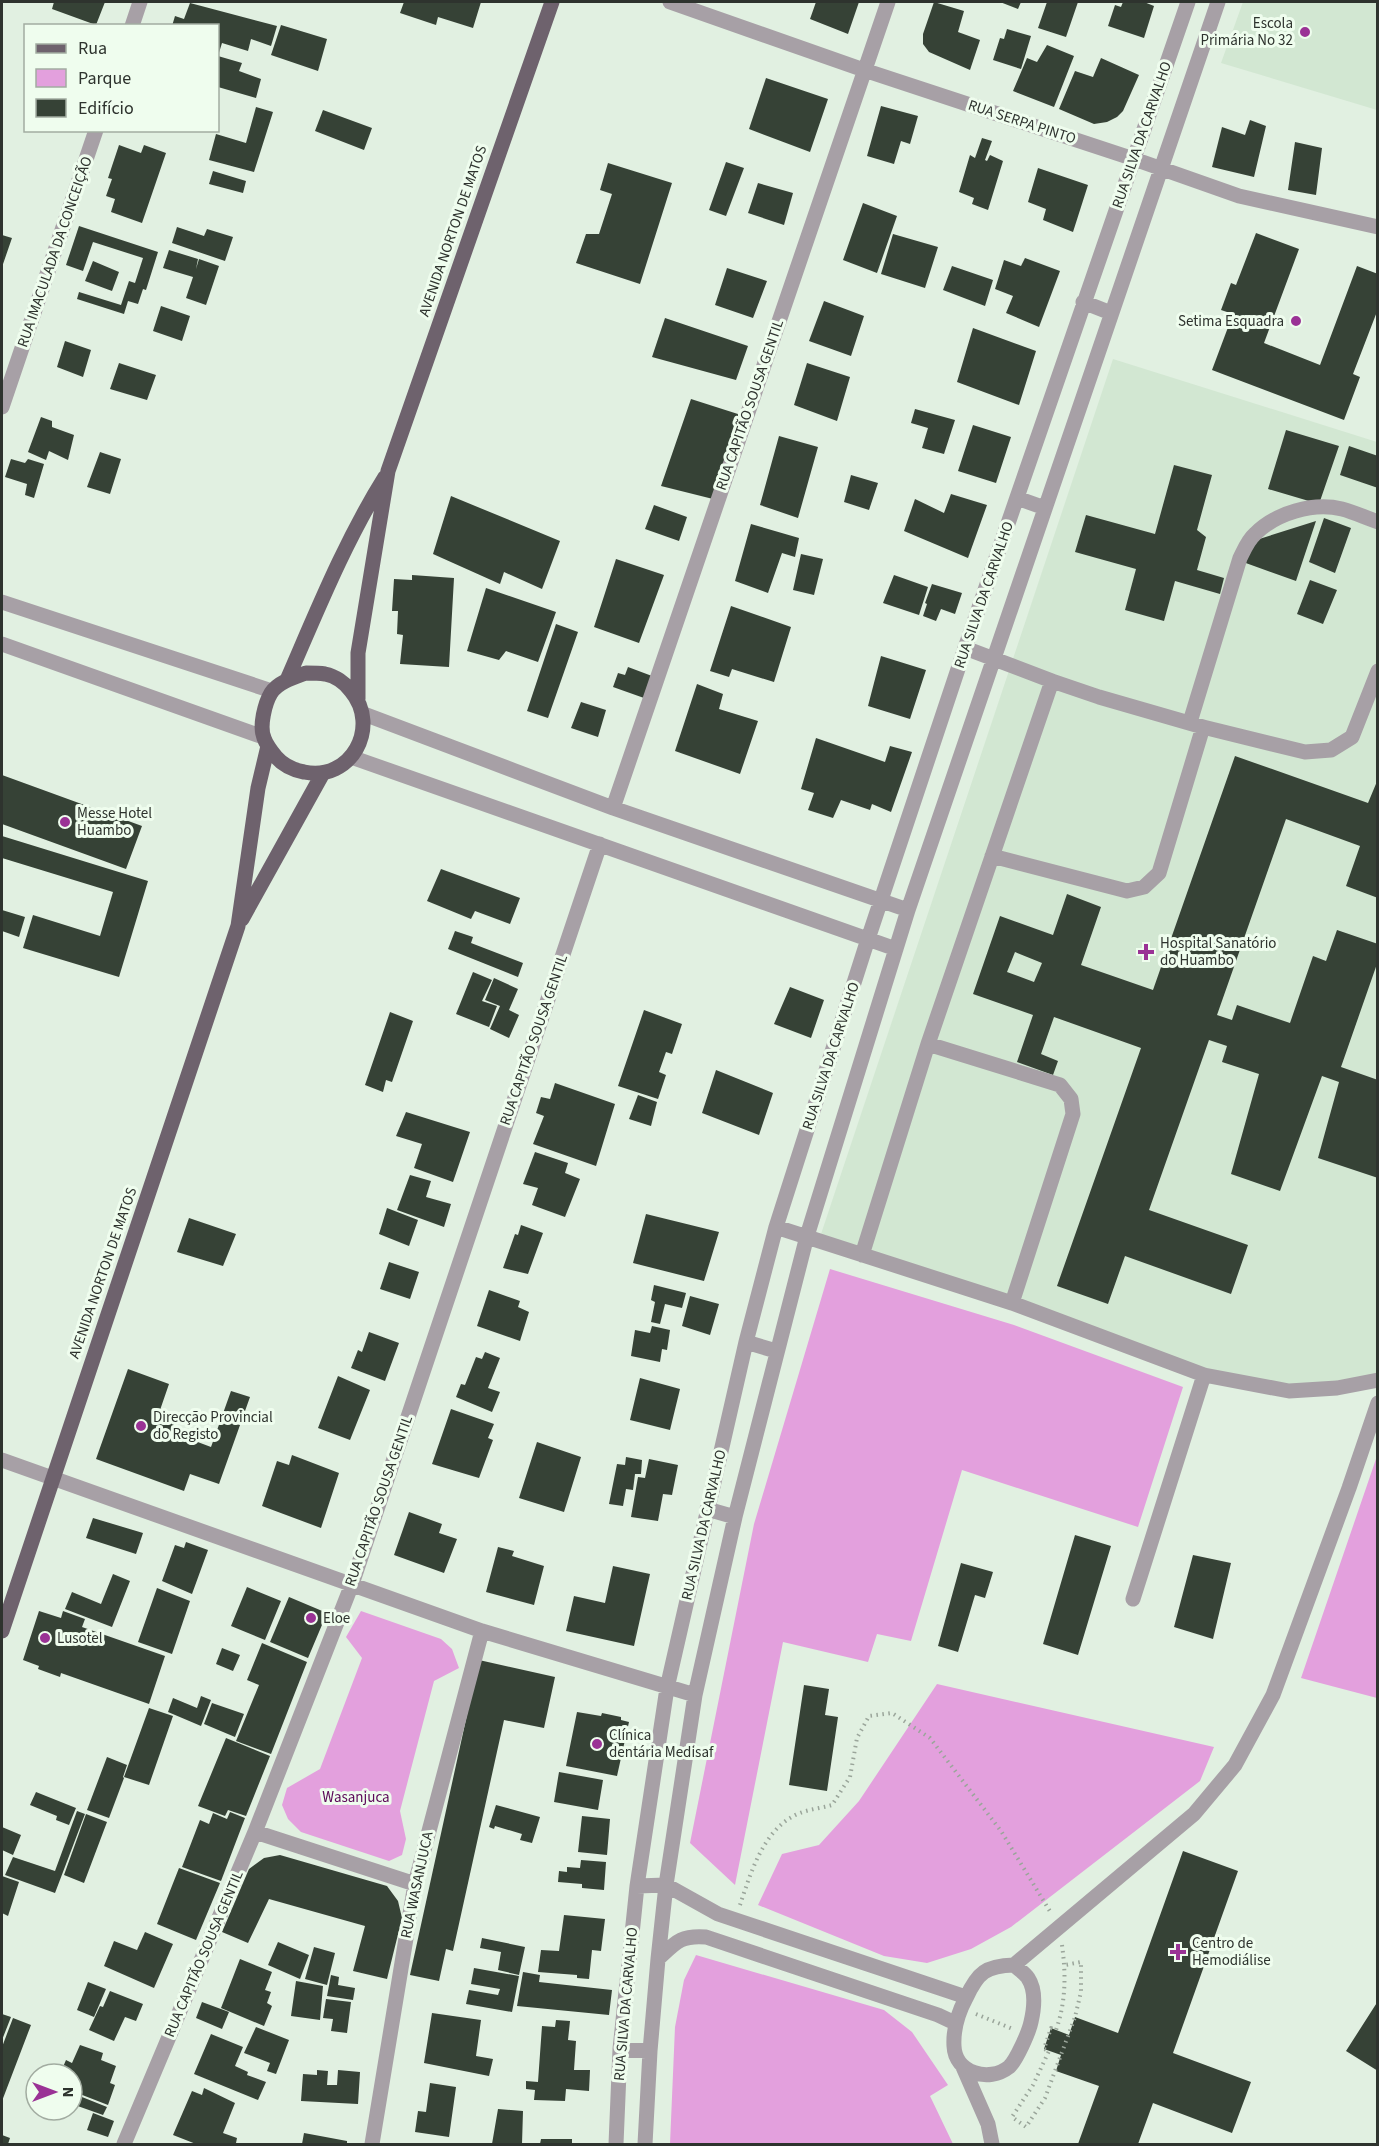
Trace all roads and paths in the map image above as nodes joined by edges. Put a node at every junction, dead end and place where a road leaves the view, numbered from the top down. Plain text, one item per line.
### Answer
1 (140, 2) edge
2 (552, 2) edge
3 (670, 2) edge
4 (888, 2) edge
5 (1188, 2) edge
6 (1218, 2) edge
7 (133, 24) edge
8 (864, 70) junction
9 (95, 132) edge
10 (1134, 159) junction
11 (1162, 169) junction
12 (1377, 227) edge
13 (1083, 302) junction
14 (1111, 313) junction
15 (2, 406) edge
16 (388, 471) junction
17 (1017, 498) junction
18 (1045, 508) junction
19 (1377, 522) edge
20 (2, 602) edge
21 (2, 644) edge
22 (965, 648) junction
23 (993, 658) junction
24 (1377, 671) edge
25 (287, 680) junction
26 (1052, 681) junction
27 (272, 691) junction
28 (358, 699) junction
29 (364, 714) junction
30 (1197, 724) junction
31 (266, 741) junction
32 (351, 757) junction
33 (323, 773) junction
34 (613, 808) junction
35 (600, 844) junction
36 (992, 856) junction
37 (881, 901) junction
38 (908, 910) junction
39 (238, 926) junction
40 (868, 939) junction
41 (896, 949) junction
42 (928, 1044) junction
43 (776, 1227) junction
44 (807, 1236) junction
45 (862, 1255) junction
46 (1012, 1303) junction
47 (746, 1342) junction
48 (776, 1351) junction
49 (1204, 1375) junction
50 (1377, 1380) edge
51 (1377, 1403) edge
52 (2, 1461) edge
53 (53, 1478) junction
54 (707, 1509) junction
55 (735, 1517) junction
56 (352, 1584) junction
57 (1133, 1599) dead end
58 (482, 1630) junction
59 (2, 1631) edge
60 (667, 1688) junction
61 (695, 1695) junction
62 (255, 1832) junction
63 (415, 1884) junction
64 (666, 1885) junction
65 (637, 1886) junction
66 (735, 1919) junction
67 (1059, 1927) junction
68 (658, 1959) junction
69 (1014, 1965) junction
70 (1065, 1965) joint
71 (946, 1992) junction
72 (964, 2002) junction
73 (938, 2014) junction
74 (955, 2024) junction
75 (1027, 2034) junction
76 (620, 2049) junction
77 (650, 2051) junction
78 (963, 2067) junction
79 (124, 2145) edge
80 (372, 2145) edge
81 (616, 2145) edge
82 (645, 2145) edge
83 (992, 2145) edge

1 - 7 street
2 - 16 main road, AVENIDA NORTON DE MATOS
3 - 8 street, RUA SERPA PINTO
4 - 8 street, RUA CAPITÃO SOUSA GENTIL
5 - 10 street, RUA SILVA DA CARVALHO
6 - 11 street, RUA SILVA DA CARVALHO
8 - 10 street, RUA SERPA PINTO
8 - 34 street, RUA CAPITÃO SOUSA GENTIL
9 - 15 street, RUA IMACULADA DA CONCEIÇÃO
10 - 11 street, RUA SERPA PINTO
10 - 13 street, RUA SILVA DA CARVALHO
11 - 12 street, RUA SERPA PINTO
11 - 14 street, RUA SILVA DA CARVALHO
13 - 14 street
13 - 17 street, RUA SILVA DA CARVALHO
14 - 18 street, RUA SILVA DA CARVALHO
16 - 25 main road, AVENIDA NORTON DE MATOS
16 - 28 main road, AVENIDA NORTON DE MATOS
17 - 18 street
17 - 22 street, RUA SILVA DA CARVALHO
18 - 23 street, RUA SILVA DA CARVALHO
19 - 30 street
20 - 27 street
21 - 31 street
22 - 23 street
22 - 37 street, RUA SILVA DA CARVALHO
23 - 26 street
23 - 38 street, RUA SILVA DA CARVALHO
24 - 30 street
25 - 27 main road
25 - 28 main road
26 - 30 street
26 - 36 street
27 - 31 main road
28 - 29 main road
29 - 32 main road
29 - 34 street
30 - 36 street
31 - 33 main road
31 - 39 main road, AVENIDA NORTON DE MATOS
32 - 33 main road
32 - 35 street
33 - 39 main road, AVENIDA NORTON DE MATOS
34 - 37 street
35 - 40 street
35 - 56 street, RUA CAPITÃO SOUSA GENTIL
36 - 42 street
37 - 38 street
37 - 40 street, RUA SILVA DA CARVALHO
38 - 41 street, RUA SILVA DA CARVALHO
39 - 53 main road, AVENIDA NORTON DE MATOS
40 - 41 street
40 - 43 street, RUA SILVA DA CARVALHO
41 - 44 street, RUA SILVA DA CARVALHO
42 - 45 street
42 - 46 street
43 - 44 street
43 - 47 street, RUA SILVA DA CARVALHO
44 - 45 street
44 - 48 street, RUA SILVA DA CARVALHO
45 - 46 street
46 - 49 street
47 - 48 street
47 - 54 street, RUA SILVA DA CARVALHO
48 - 55 street, RUA SILVA DA CARVALHO
49 - 50 street
49 - 57 street
51 - 67 street
52 - 53 street
53 - 56 street
53 - 59 main road, AVENIDA NORTON DE MATOS
54 - 55 street
54 - 60 street, RUA SILVA DA CARVALHO
55 - 61 street, RUA SILVA DA CARVALHO
56 - 58 street
56 - 62 street, RUA CAPITÃO SOUSA GENTIL
58 - 60 street
58 - 63 street, RUA WASANJUCA
60 - 61 street
60 - 65 street, RUA SILVA DA CARVALHO
61 - 64 street, RUA SILVA DA CARVALHO
62 - 63 street
62 - 79 street, RUA CAPITÃO SOUSA GENTIL
63 - 80 street, RUA WASANJUCA
64 - 65 street
64 - 66 street
64 - 68 street, RUA SILVA DA CARVALHO
65 - 76 street, RUA SILVA DA CARVALHO
66 - 67 path
66 - 71 street
67 - 69 street
68 - 73 street
68 - 77 street, RUA SILVA DA CARVALHO
69 - 72 street
69 - 75 street
70 - 70 path
71 - 72 street
71 - 73 street
72 - 74 street
72 - 75 path
73 - 74 street
74 - 78 street
75 - 78 street
76 - 77 street
76 - 81 street, RUA SILVA DA CARVALHO
77 - 82 street, RUA SILVA DA CARVALHO
78 - 83 street

